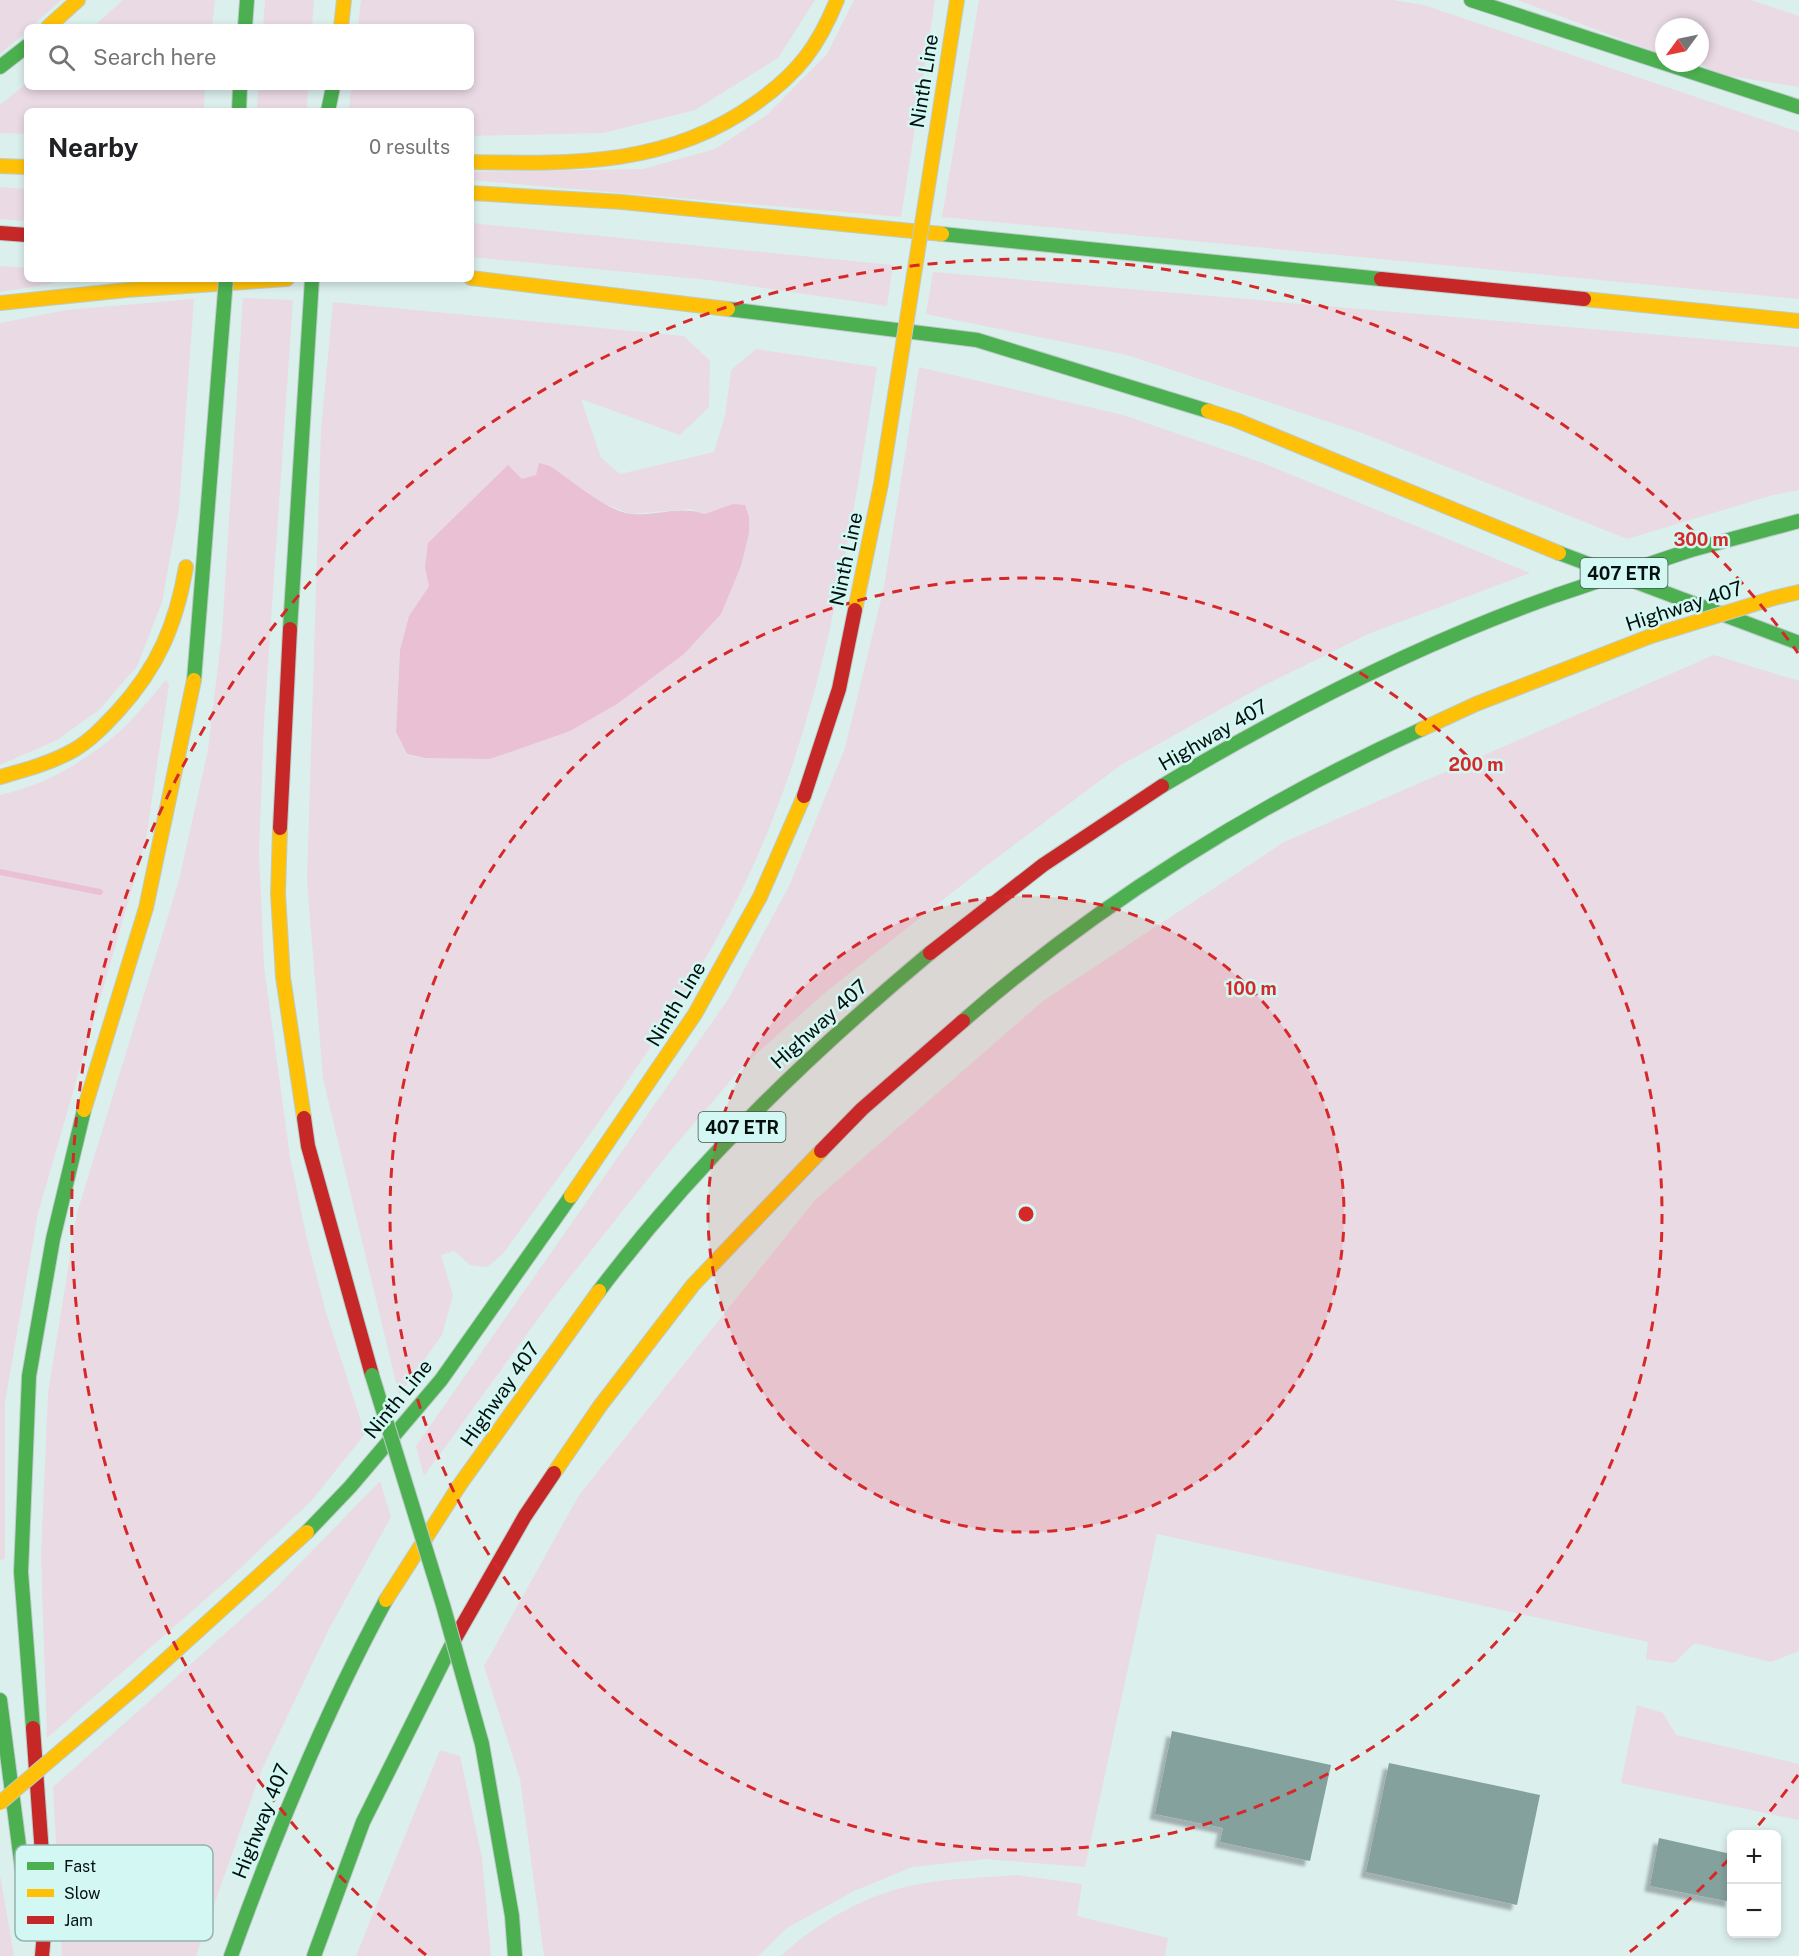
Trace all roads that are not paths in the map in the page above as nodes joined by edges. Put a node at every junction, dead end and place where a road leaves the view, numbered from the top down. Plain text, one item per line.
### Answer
1 (78, 0) edge
2 (246, 0) edge
3 (344, 0) edge
4 (837, 0) edge
5 (957, 0) edge
6 (1471, 0) edge
7 (51, 24) edge
8 (245, 24) edge
9 (341, 24) edge
10 (23, 50) edge
11 (0, 67) edge
12 (240, 90) edge
13 (322, 90) edge
14 (332, 90) edge
15 (1799, 107) edge
16 (239, 108) edge
17 (322, 108) edge
18 (329, 108) edge
19 (474, 162) edge
20 (0, 166) edge
21 (24, 167) edge
22 (474, 193) edge
23 (0, 233) edge
24 (24, 235) edge
25 (474, 278) edge
26 (226, 282) edge
27 (243, 282) edge
28 (312, 282) edge
29 (0, 303) edge
30 (1799, 321) edge
31 (218, 380) junction
32 (1799, 520) edge
33 (1799, 592) edge
34 (1799, 643) edge
35 (0, 777) edge
36 (0, 1700) edge
37 (0, 1803) edge
38 (18, 1845) edge
39 (41, 1845) edge
40 (34, 1941) edge
41 (43, 1941) edge
42 (37, 1956) edge
43 (42, 1956) edge
44 (231, 1956) edge
45 (314, 1956) edge
46 (515, 1956) edge

1 - 7 main road
2 - 8 main road
3 - 9 main road
4 - 19 main road
5 - 37 main road, Ninth Line, bridge
6 - 15 main road
10 - 11 main road
12 - 16 main road
13 - 17 main road
14 - 18 main road
20 - 21 main road
22 - 30 main road
23 - 24 main road
25 - 34 main road
26 - 31 main road, bridge
27 - 29 main road
28 - 46 main road, bridge
31 - 35 main road
31 - 39 main road
32 - 44 main road, Highway 407 / 407 ETR, bridge
33 - 45 main road, Highway 407, bridge
36 - 38 main road
40 - 42 main road
41 - 43 main road

